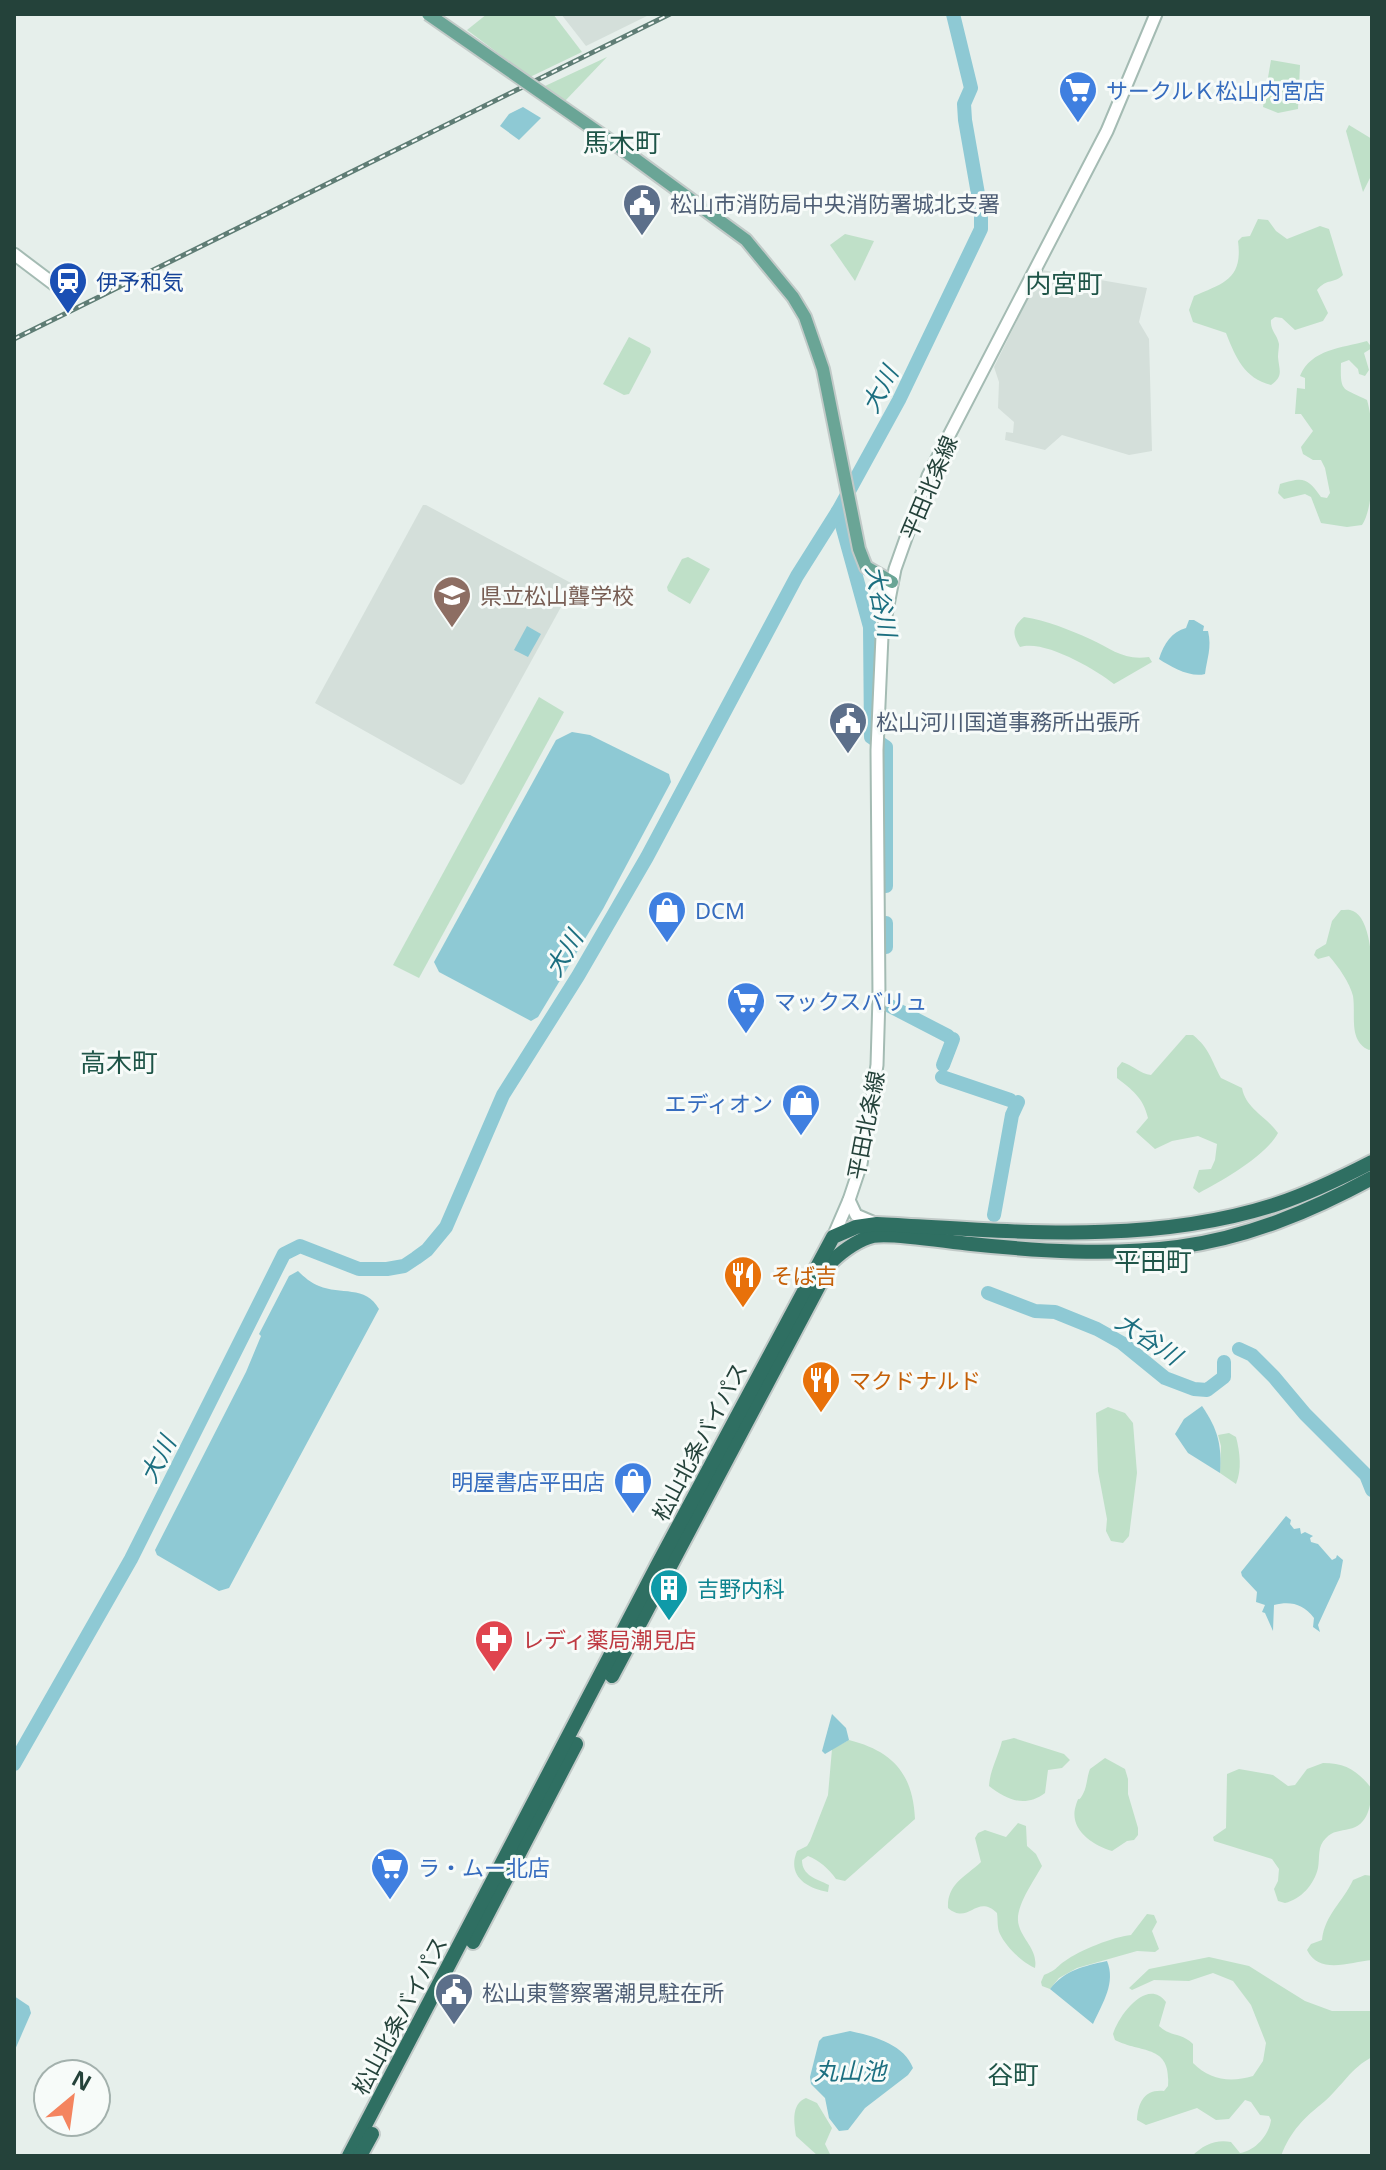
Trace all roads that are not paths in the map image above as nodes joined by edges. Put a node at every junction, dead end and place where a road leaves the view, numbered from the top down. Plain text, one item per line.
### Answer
1 (428, 14) edge
2 (1156, 14) edge
3 (14, 254) edge
4 (59, 288) dead end
5 (892, 582) junction
6 (1372, 1162) edge
7 (1372, 1178) edge
8 (849, 1200) junction
9 (877, 1230) junction
10 (833, 1237) junction
11 (832, 1261) junction
12 (349, 2156) edge
13 (360, 2156) edge

1 - 5 main road, bridge
2 - 5 main road, 平田北条線
3 - 4 main road
5 - 8 main road, 平田北条線
6 - 9 highway
7 - 9 highway
8 - 9 main road
8 - 10 main road, 平田北条線
9 - 10 highway
9 - 11 highway, 松山北条バイパス
10 - 11 highway
10 - 12 highway, 松山北条バイパス
11 - 13 highway, 松山北条バイパス

